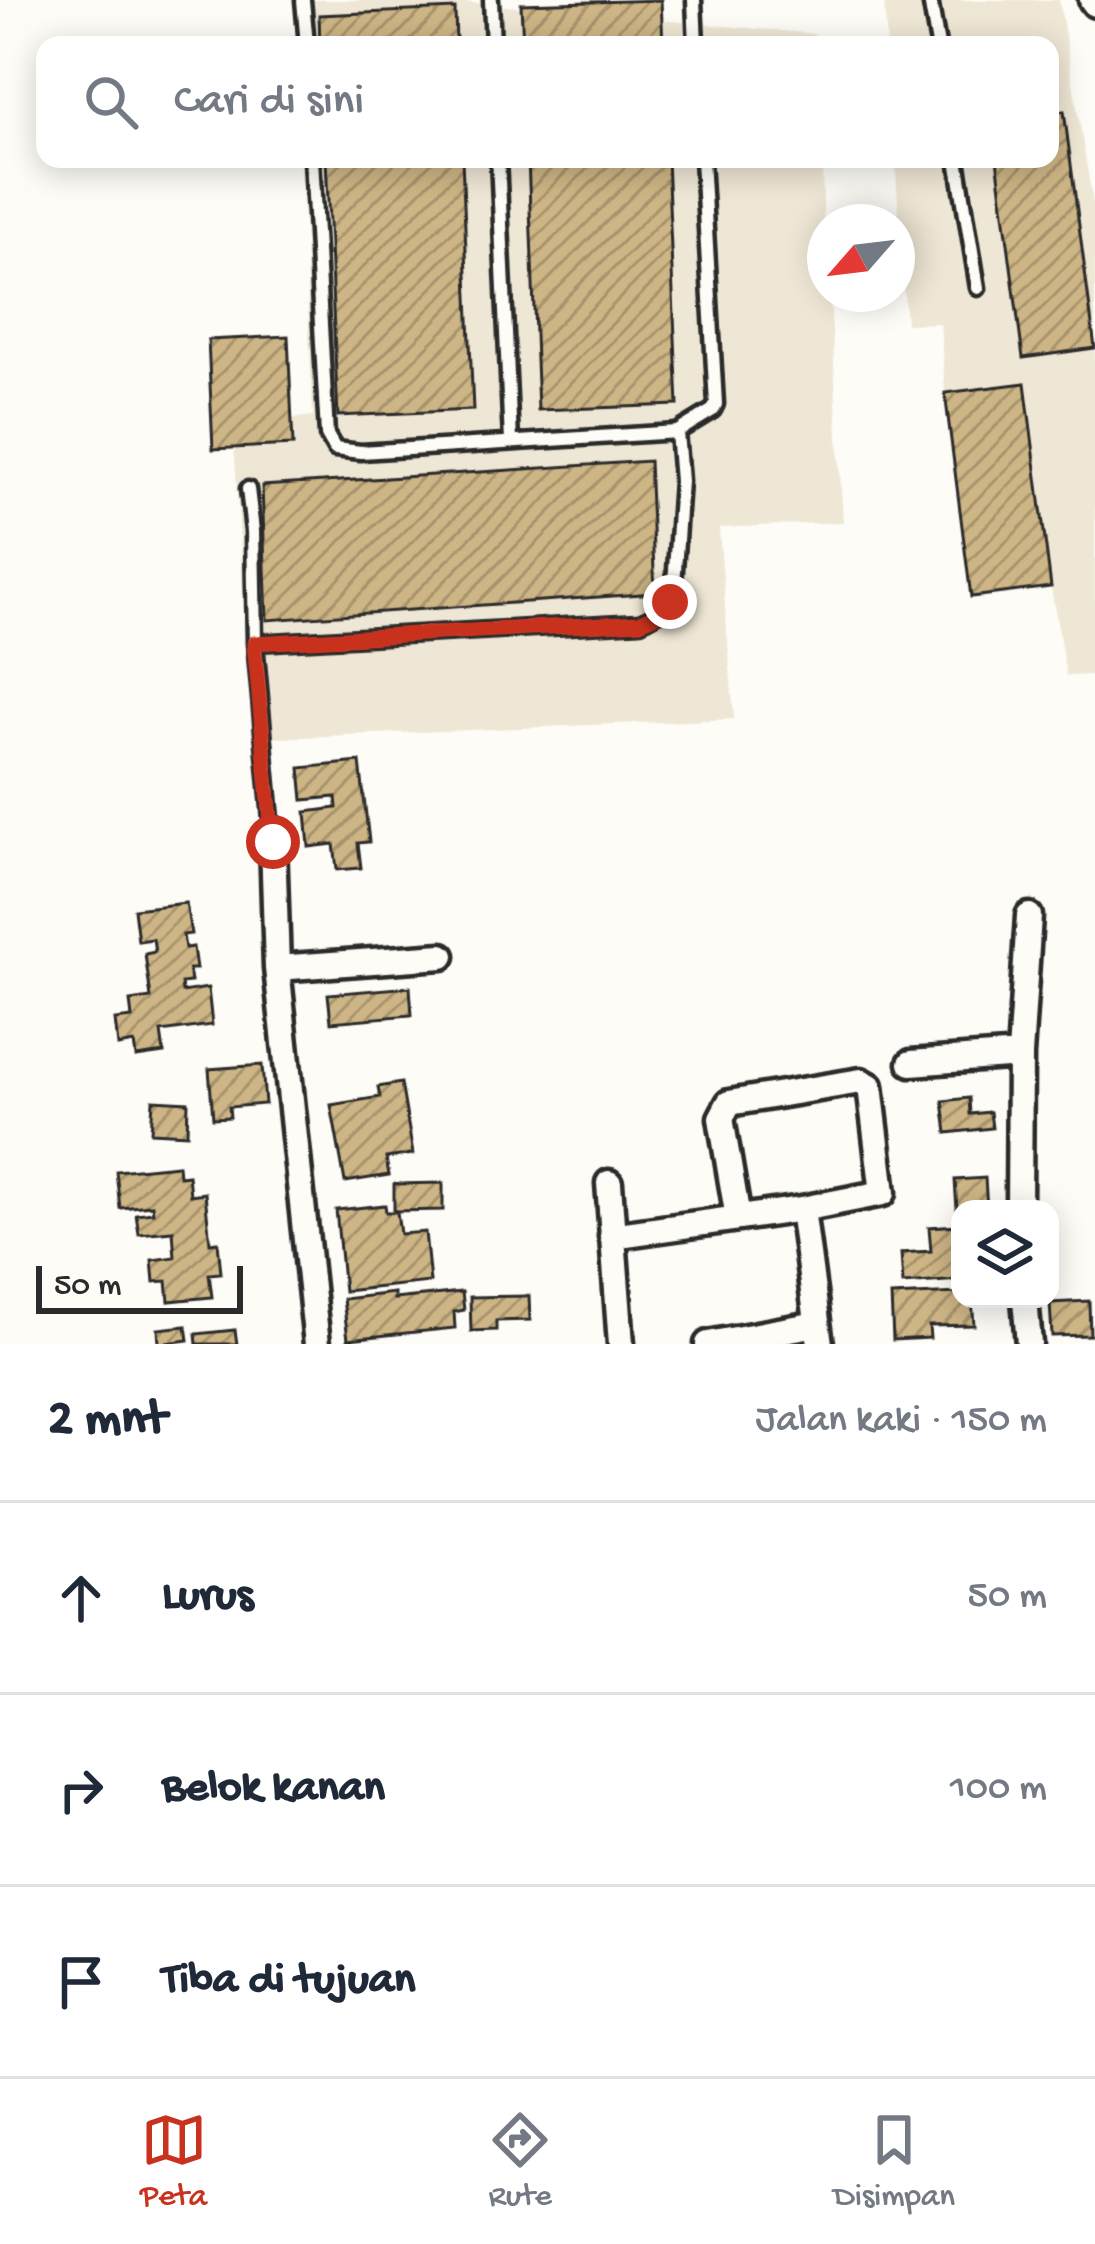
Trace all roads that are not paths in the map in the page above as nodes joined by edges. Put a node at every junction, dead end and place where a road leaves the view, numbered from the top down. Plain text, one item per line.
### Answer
1 (304, 0) edge
2 (490, 0) edge
3 (694, 0) edge
4 (930, 0) edge
5 (306, 36) edge
6 (492, 36) edge
7 (696, 36) edge
8 (936, 36) edge
9 (313, 168) edge
10 (498, 168) edge
11 (703, 168) edge
12 (958, 168) edge
13 (978, 288) dead end
14 (677, 432) junction
15 (512, 441) junction
16 (248, 489) dead end
17 (254, 643) junction
18 (273, 842) joint
19 (1029, 916) dead end
20 (442, 956) dead end
21 (278, 968) junction
22 (1020, 1055) junction
23 (911, 1063) dead end
24 (609, 1183) dead end
25 (1019, 1200) edge
26 (802, 1209) junction
27 (738, 1218) junction
28 (612, 1236) junction
29 (1026, 1308) edge
30 (818, 1334) edge
31 (317, 1344) edge
32 (621, 1344) edge
33 (708, 1344) edge
34 (1029, 1344) edge

1 - 5 lane
2 - 6 lane
3 - 7 lane
4 - 8 lane
9 - 15 lane
10 - 15 lane
11 - 14 lane
12 - 13 lane
14 - 15 lane
14 - 17 lane
16 - 17 lane
17 - 18 lane
18 - 21 street
19 - 22 street
20 - 21 street
21 - 31 street
22 - 23 street
22 - 25 street
24 - 28 street
26 - 27 street
26 - 27 street
26 - 30 street
27 - 28 street
28 - 32 street
29 - 34 street
30 - 33 street

